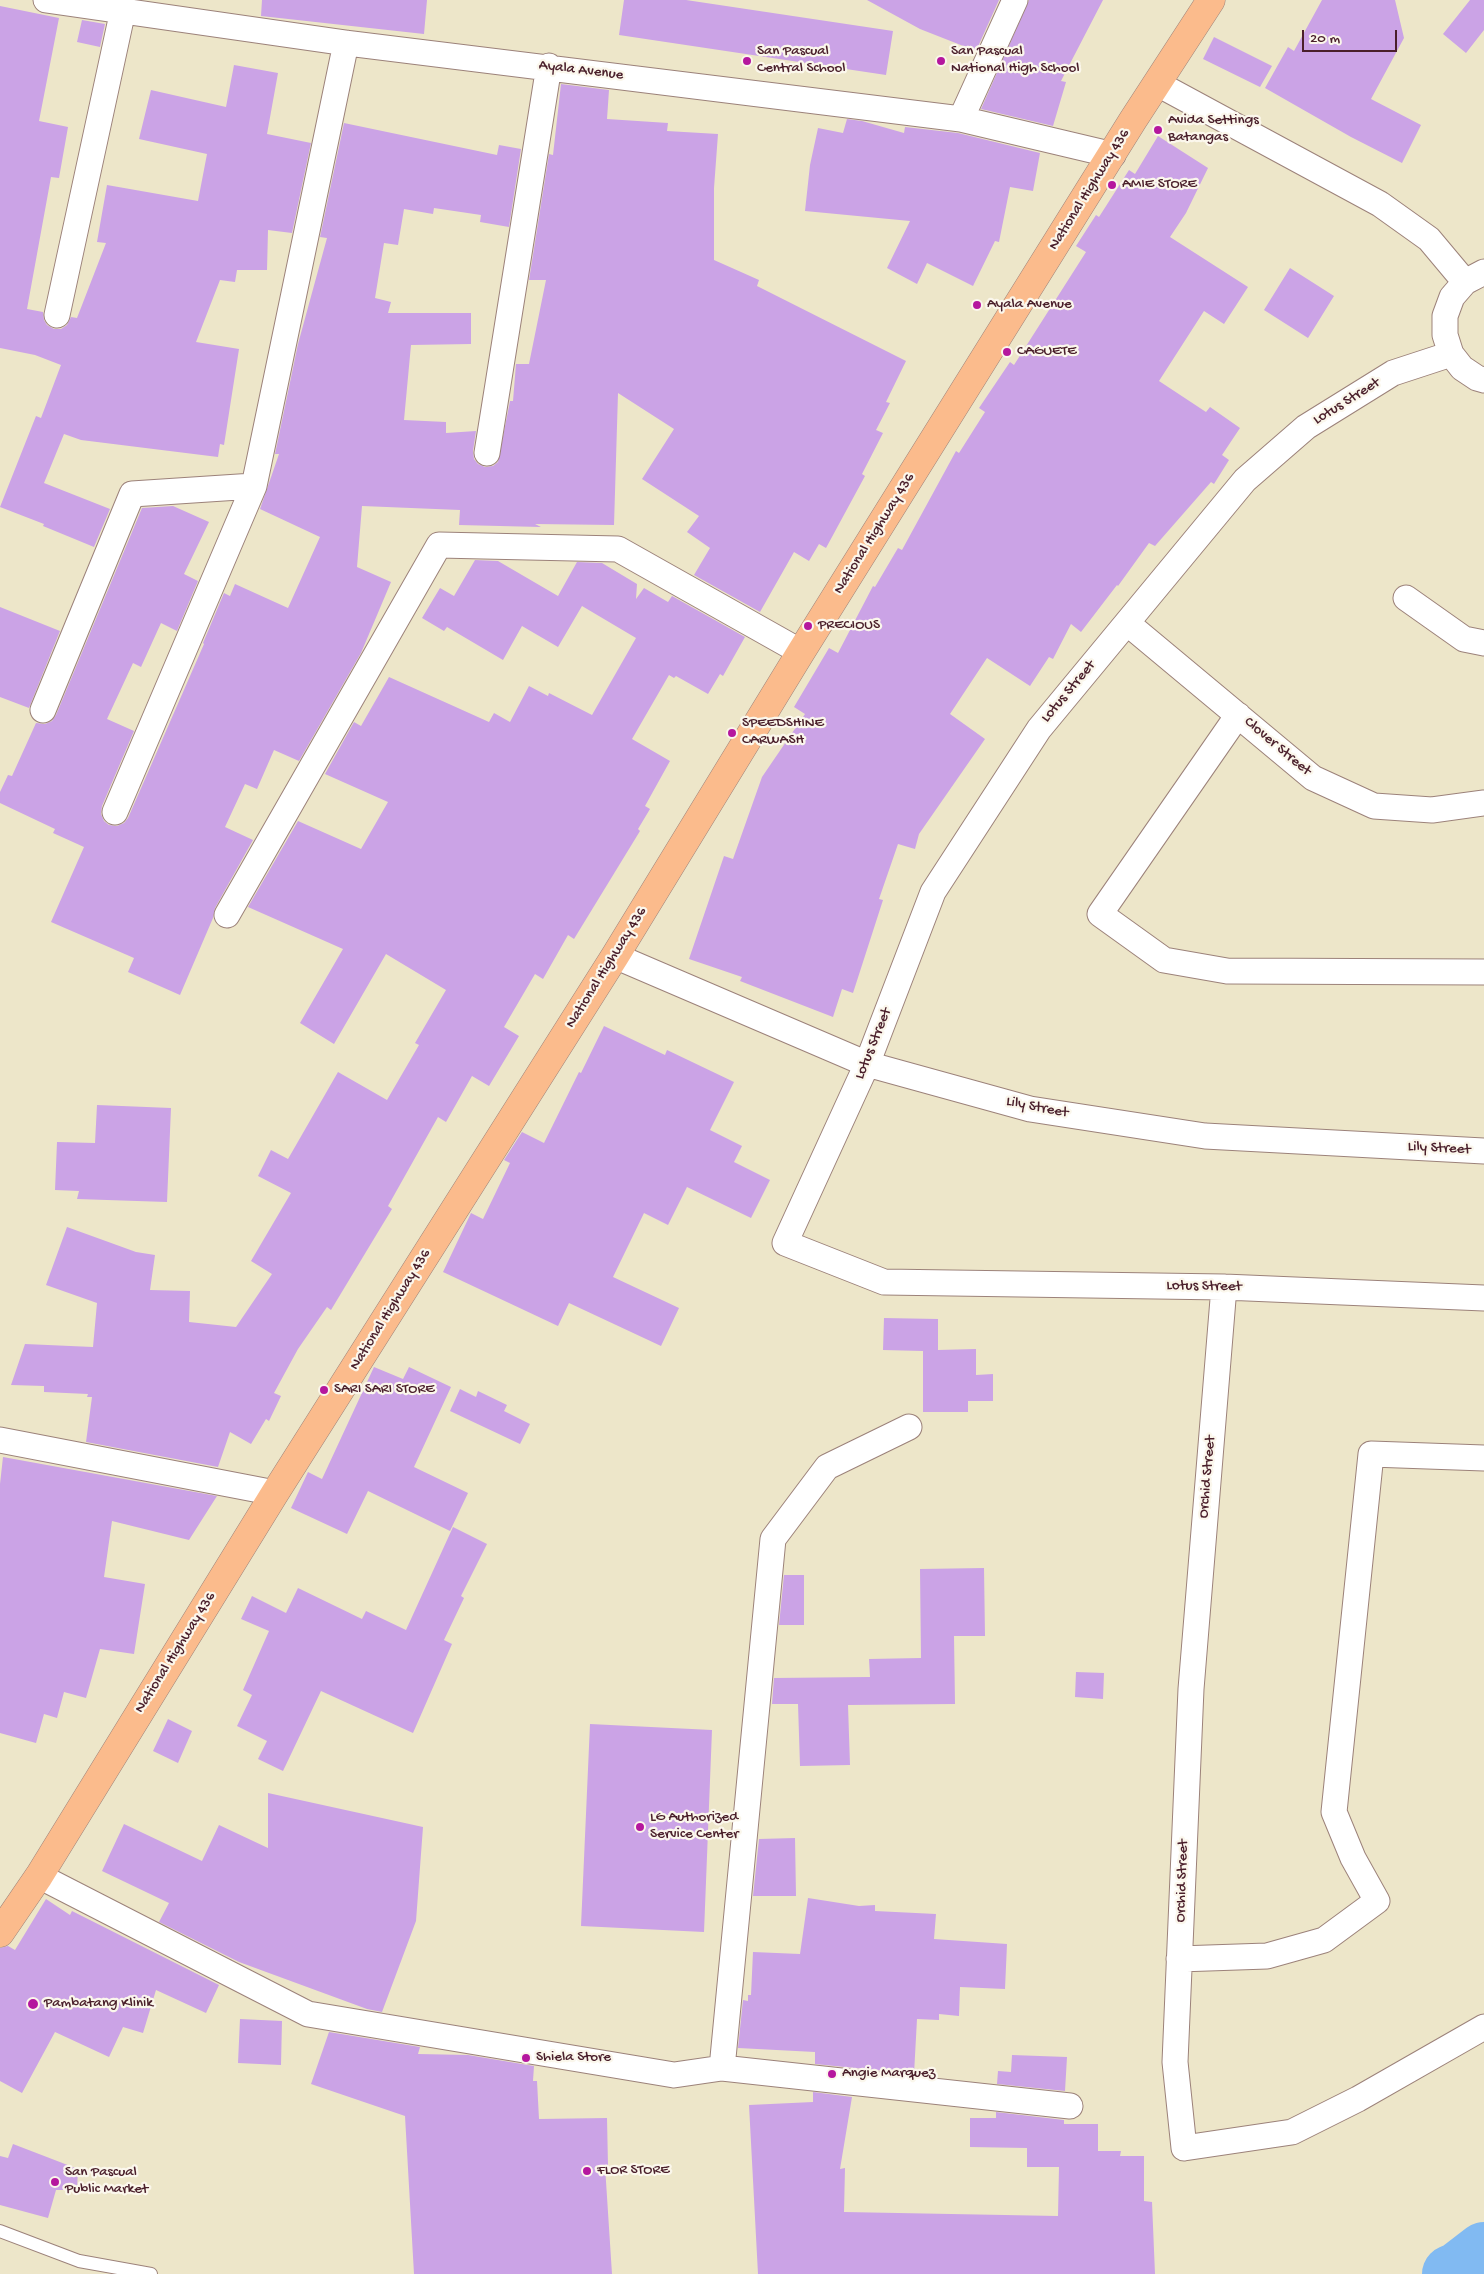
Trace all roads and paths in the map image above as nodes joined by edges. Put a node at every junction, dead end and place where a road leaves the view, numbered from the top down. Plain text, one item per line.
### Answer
1 (46, 0) edge
2 (1015, 0) edge
3 (1210, 0) edge
4 (123, 10) junction
5 (346, 43) junction
6 (549, 66) junction
7 (1158, 84) junction
8 (961, 118) junction
9 (1113, 155) junction
10 (1474, 277) edge
11 (57, 315) dead end
12 (1451, 354) junction
13 (1484, 380) edge
14 (487, 453) dead end
15 (254, 486) junction
16 (1406, 598) dead end
17 (1127, 623) junction
18 (1484, 643) edge
19 (802, 652) junction
20 (43, 710) dead end
21 (1238, 715) junction
22 (1484, 803) edge
23 (115, 812) dead end
24 (227, 915) dead end
25 (615, 956) junction
26 (1484, 972) edge
27 (867, 1064) junction
28 (1484, 1151) edge
29 (1224, 1287) junction
30 (1484, 1298) edge
31 (909, 1426) dead end
32 (0, 1440) edge
33 (1484, 1458) edge
34 (275, 1493) junction
35 (40, 1876) junction
36 (0, 1933) edge
37 (1179, 1958) junction
38 (1484, 2027) edge
39 (722, 2068) junction
40 (1070, 2106) dead end
41 (0, 2231) edge
42 (152, 2274) edge

1 - 4 street, Ayala Avenue
2 - 8 street
3 - 7 main road, National Highway 436
4 - 5 street, Ayala Avenue
4 - 11 street
5 - 6 street, Ayala Avenue
5 - 15 street
6 - 8 street, Ayala Avenue
6 - 14 street
7 - 9 main road, National Highway 436
7 - 10 street
8 - 9 street, Ayala Avenue
9 - 19 main road, National Highway 436
10 - 12 street
12 - 13 street
12 - 17 street, Lotus Street
15 - 20 street
15 - 23 street
16 - 18 street
17 - 21 street, Clover Street
17 - 27 street, Lotus Street
19 - 24 street
19 - 25 main road, National Highway 436
21 - 22 street, Clover Street
21 - 26 street
25 - 27 street, Lily Street
25 - 34 main road, National Highway 436
27 - 28 street, Lily Street
27 - 29 street, Lotus Street
29 - 30 street, Lotus Street
29 - 37 street, Orchid Street
31 - 39 street
32 - 34 street
33 - 37 street
34 - 35 main road, National Highway 436
35 - 36 main road, National Highway 436
35 - 39 street
37 - 38 street, Orchid Street
39 - 40 street
41 - 42 lane

